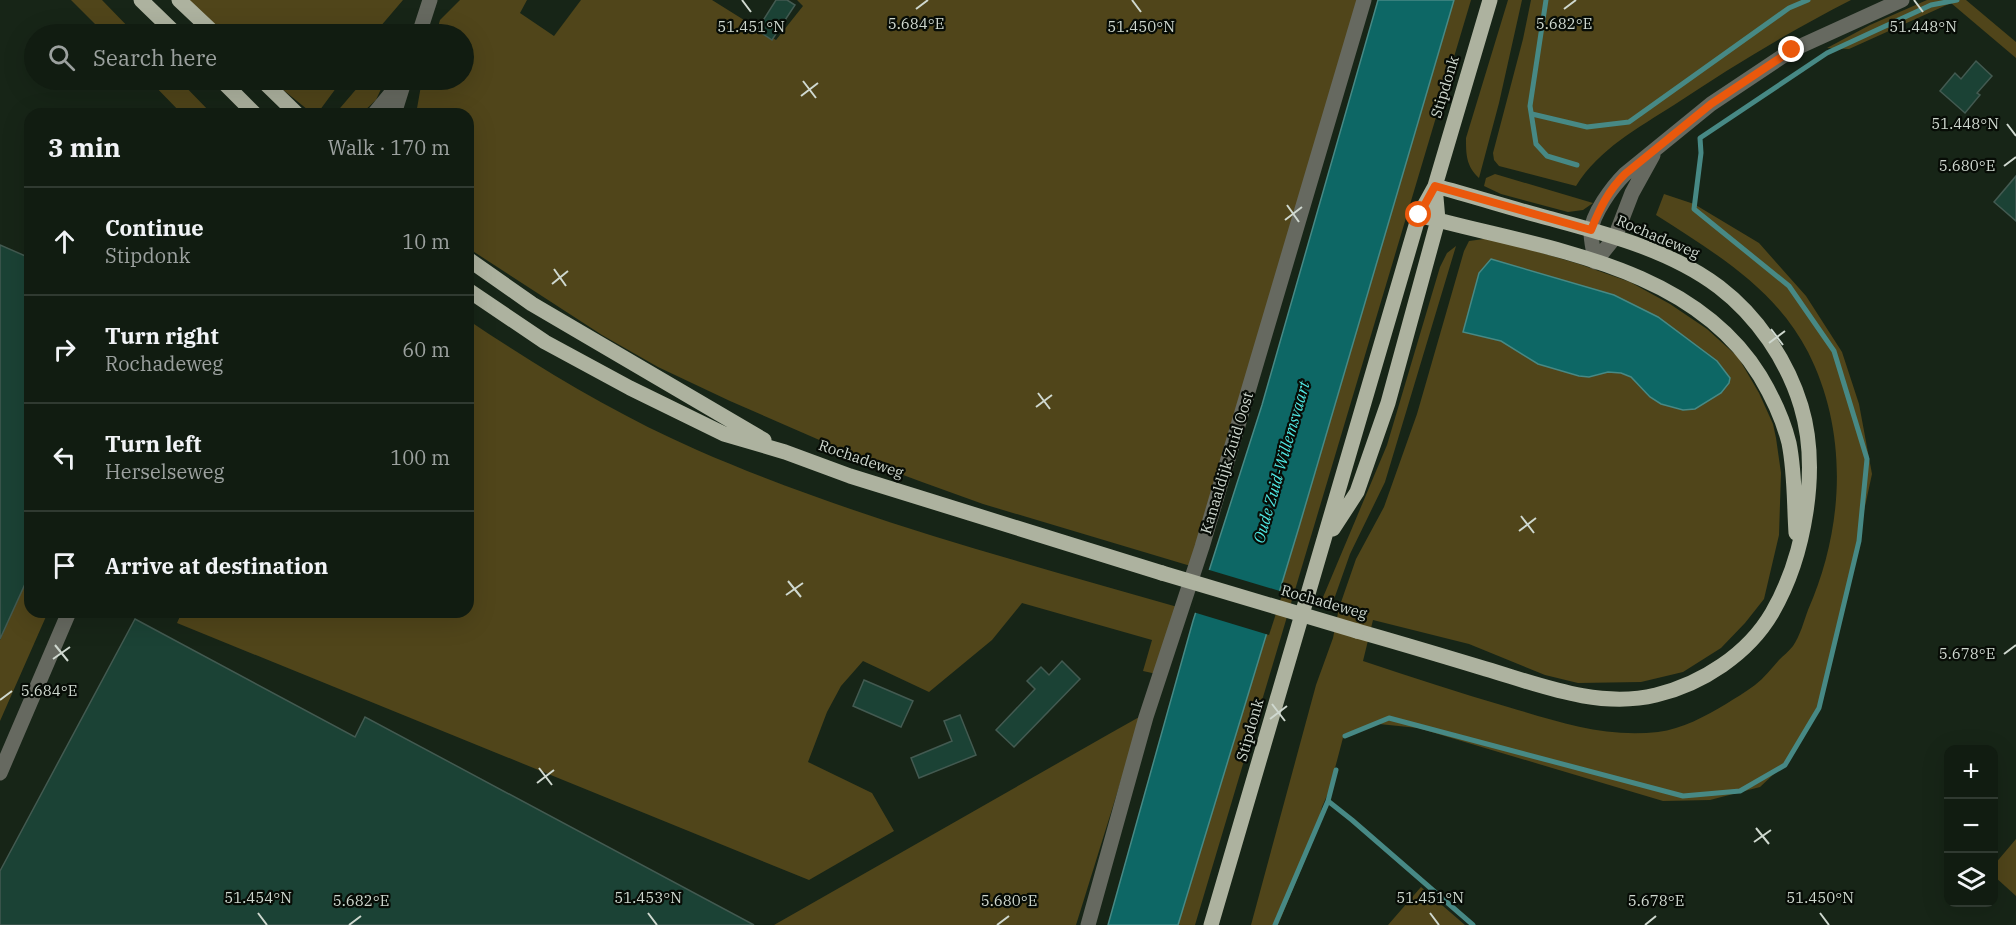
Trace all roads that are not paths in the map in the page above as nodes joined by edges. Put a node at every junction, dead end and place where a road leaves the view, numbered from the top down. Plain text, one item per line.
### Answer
1 (141, 0) edge
2 (179, 0) edge
3 (430, 0) edge
4 (1364, 0) edge
5 (1490, 0) edge
6 (1902, 0) edge
7 (166, 24) edge
8 (204, 24) edge
9 (422, 24) edge
10 (231, 90) edge
11 (272, 90) edge
12 (394, 90) edge
13 (400, 90) edge
14 (249, 108) edge
15 (291, 108) edge
16 (379, 108) edge
17 (396, 108) edge
18 (1658, 147) junction
19 (1435, 186) junction
20 (1419, 215) junction
21 (1438, 220) junction
22 (1591, 230) junction
23 (1615, 237) junction
24 (1594, 262) junction
25 (474, 263) edge
26 (474, 294) edge
27 (785, 452) junction
28 (1323, 546) junction
29 (1797, 551) junction
30 (66, 618) edge
31 (0, 773) edge
32 (1088, 925) edge
33 (1211, 925) edge

1 - 7 main road
2 - 8 main road
3 - 9 street
4 - 32 street, Kanaaldijk Zuid Oost
5 - 19 main road, Stipdonk
6 - 18 street
10 - 14 main road
11 - 15 main road
12 - 16 street
13 - 17 street
18 - 22 street
18 - 23 street
19 - 20 main road, Stipdonk
19 - 21 main road, Stipdonk
19 - 22 main road, Rochadeweg
20 - 21 main road, Rochadeweg
20 - 28 main road, Stipdonk
21 - 24 main road, Rochadeweg
21 - 28 main road, Stipdonk
22 - 23 main road, Rochadeweg
22 - 24 street
23 - 24 street
23 - 29 main road, Rochadeweg
24 - 29 main road, Rochadeweg
25 - 27 main road, Rochadeweg
26 - 27 main road, Rochadeweg
27 - 29 main road, Rochadeweg, bridge
28 - 33 main road, Stipdonk
30 - 31 street

